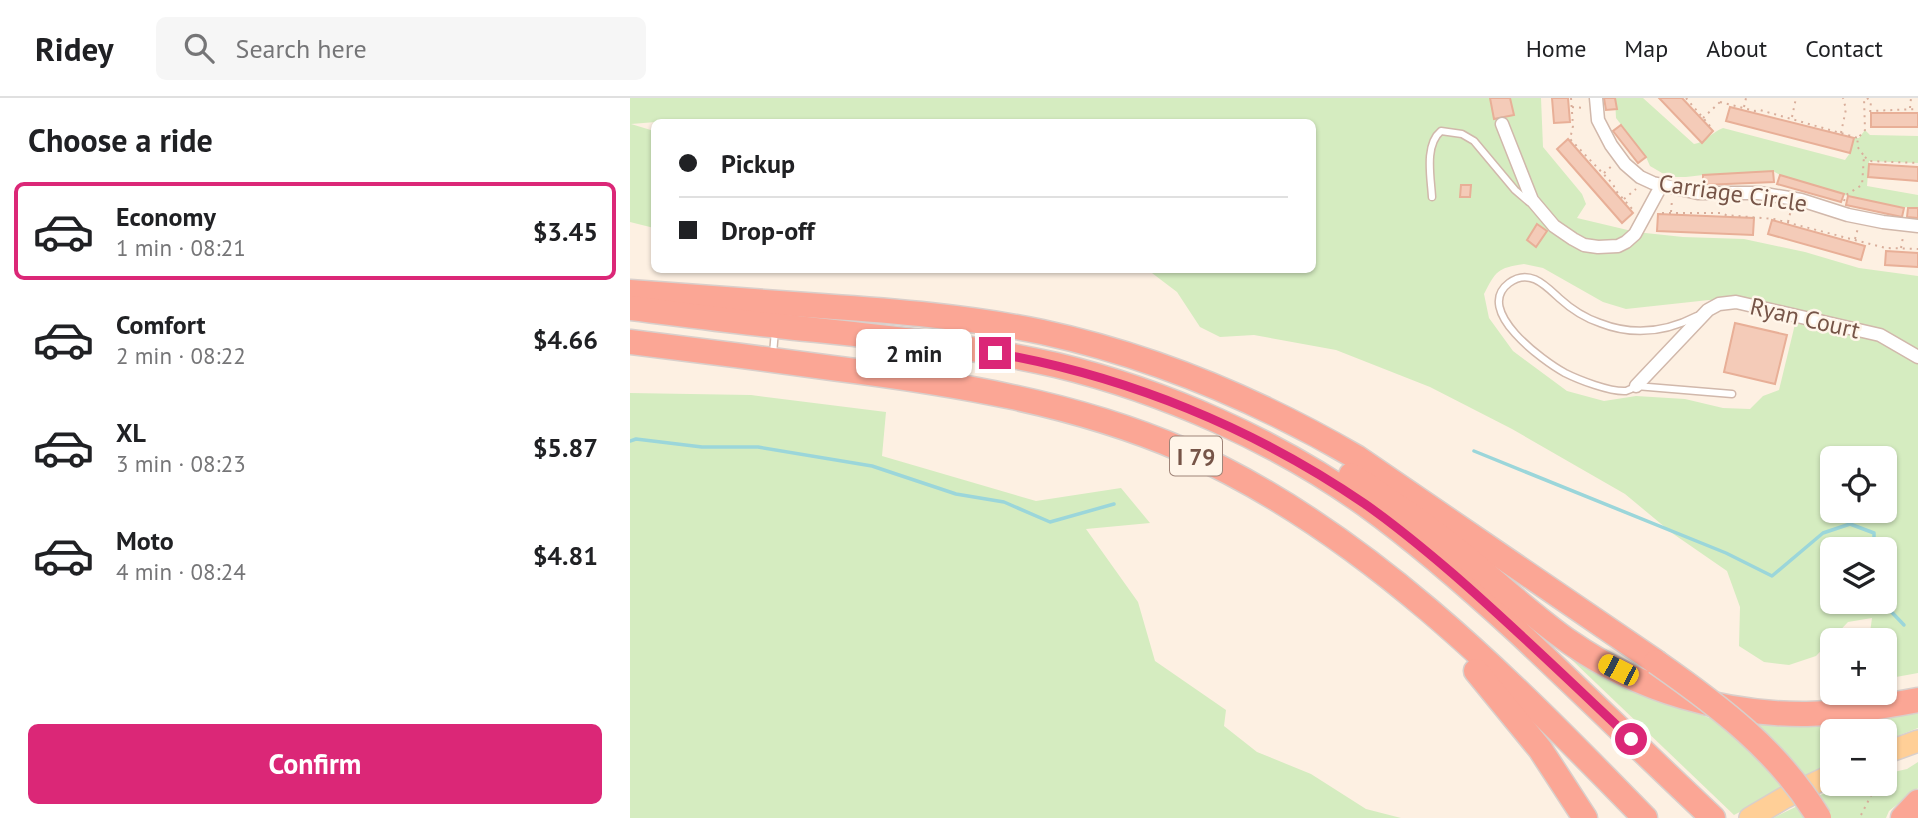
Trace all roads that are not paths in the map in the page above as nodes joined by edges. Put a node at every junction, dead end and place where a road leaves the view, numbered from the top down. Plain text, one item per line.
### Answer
1 (1596, 98) edge
2 (1502, 124) dead end
3 (1667, 187) junction
4 (1432, 197) dead end
5 (1544, 214) junction
6 (1918, 226) edge
7 (630, 292) edge
8 (630, 308) edge
9 (1708, 310) junction
10 (775, 326) junction
11 (630, 342) edge
12 (1918, 357) edge
13 (773, 360) junction
14 (1058, 366) junction
15 (1636, 386) junction
16 (1732, 394) dead end
17 (1403, 590) junction
18 (1918, 700) edge
19 (1918, 740) edge
20 (1897, 748) edge
21 (1820, 781) edge
22 (1918, 802) edge
23 (1709, 814) edge
24 (1584, 818) edge
25 (1645, 818) edge
26 (1750, 818) edge
27 (1819, 818) edge
28 (1903, 818) edge

1 - 3 street, Carriage Circle
2 - 5 street
3 - 5 street
3 - 6 street, Carriage Circle
4 - 5 lane
7 - 27 highway, bridge
8 - 10 highway, I 79
9 - 12 street, Ryan Court
9 - 15 street
9 - 15 lane
10 - 13 lane
10 - 14 highway, I 79
11 - 13 highway, I 79
13 - 17 highway, I 79
14 - 18 highway
14 - 23 highway, I 79
15 - 16 lane
17 - 24 highway
17 - 25 highway, I 79
19 - 20 main road
21 - 26 main road
22 - 28 highway

